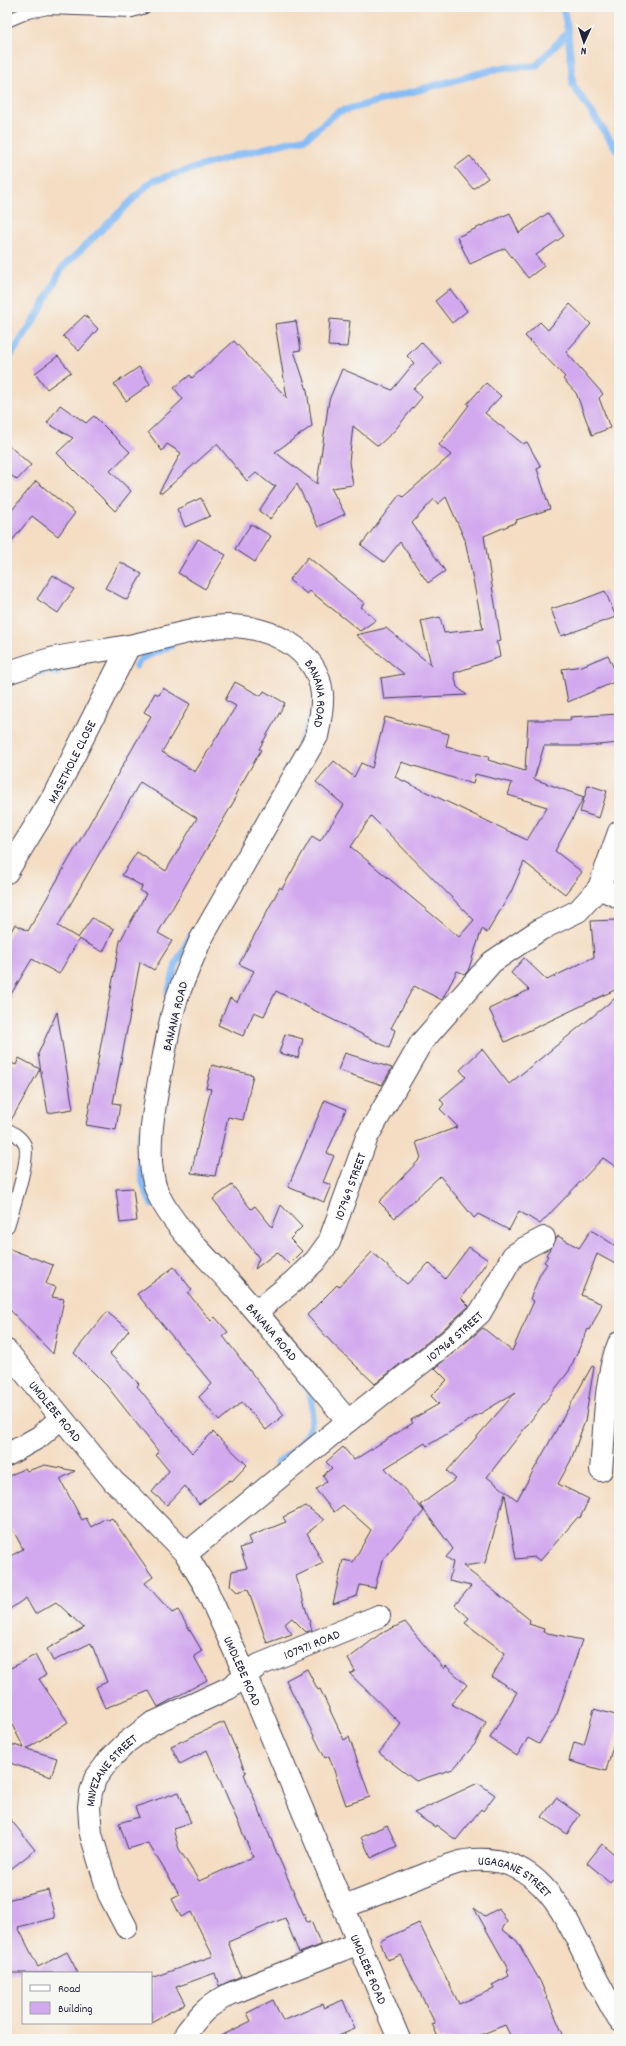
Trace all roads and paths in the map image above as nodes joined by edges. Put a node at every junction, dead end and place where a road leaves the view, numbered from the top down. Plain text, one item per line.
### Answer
1 (145, 7) edge
2 (7, 21) edge
3 (129, 646) junction
4 (7, 673) edge
5 (619, 832) edge
6 (7, 872) edge
7 (599, 888) junction
8 (619, 897) edge
9 (7, 1129) edge
10 (8, 1226) dead end
11 (544, 1238) dead end
12 (256, 1312) junction
13 (619, 1342) edge
14 (7, 1351) edge
15 (61, 1418) junction
16 (348, 1421) junction
17 (7, 1455) edge
18 (601, 1470) dead end
19 (186, 1554) junction
20 (379, 1616) dead end
21 (246, 1676) junction
22 (344, 1908) junction
23 (126, 1927) dead end
24 (359, 1943) junction
25 (619, 2020) edge
26 (186, 2033) dead end
27 (399, 2039) edge

1 - 2 lane
3 - 4 street, BANANA ROAD
3 - 6 street, MASETHOLE CLOSE
3 - 12 street, BANANA ROAD
5 - 7 street
7 - 8 street
7 - 12 street, 107969 STREET
9 - 10 lane
11 - 16 street, 107968 STREET
12 - 16 street, BANANA ROAD
13 - 18 street
14 - 15 street, UMDLEBE ROAD
15 - 17 street
15 - 19 street, UMDLEBE ROAD
16 - 19 street
19 - 21 street, UMDLEBE ROAD
20 - 21 street, 107971 ROAD
21 - 22 street, UMDLEBE ROAD
21 - 23 street, MNYEZANE STREET
22 - 24 street, UMDLEBE ROAD
22 - 25 street, UGAGANE STREET
24 - 26 street
24 - 27 street, UMDLEBE ROAD

